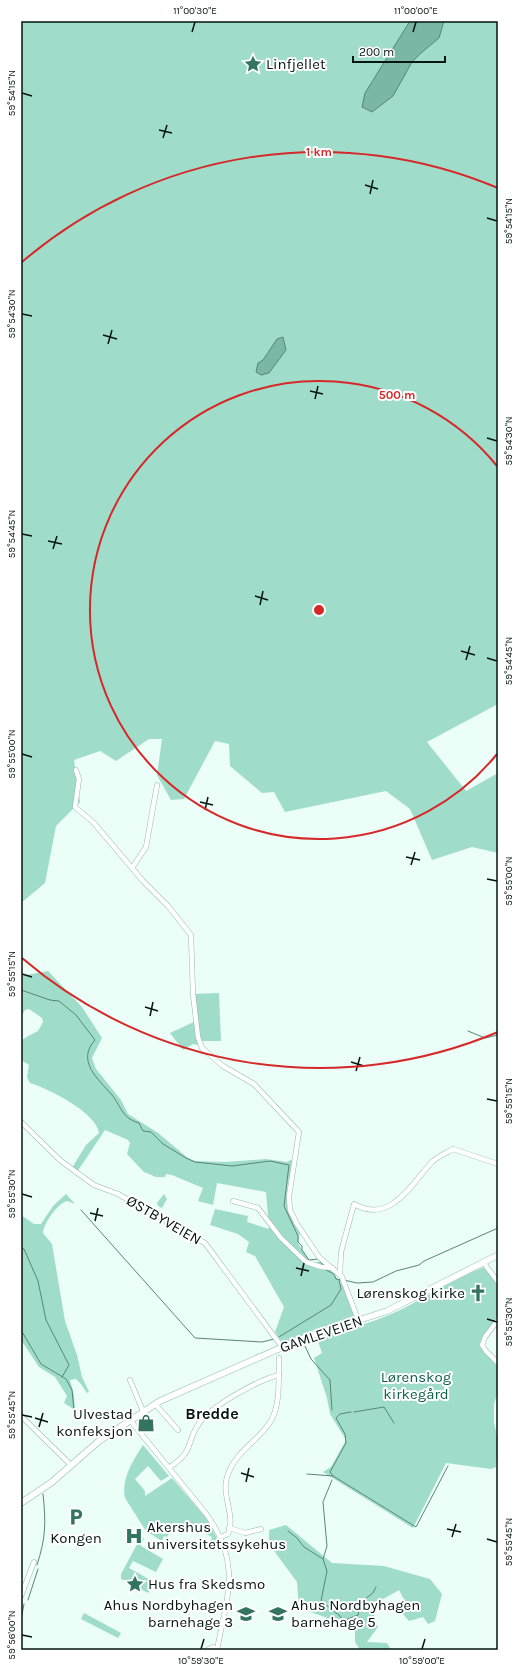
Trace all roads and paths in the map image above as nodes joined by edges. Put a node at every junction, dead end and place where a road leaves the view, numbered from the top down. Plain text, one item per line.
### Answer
1 (76, 770) dead end
2 (156, 785) dead end
3 (132, 868) junction
4 (21, 1122) edge
5 (498, 1164) edge
6 (233, 1201) dead end
7 (498, 1254) edge
8 (483, 1262) junction
9 (333, 1268) junction
10 (340, 1274) junction
11 (498, 1282) edge
12 (358, 1320) junction
13 (498, 1320) edge
14 (282, 1347) junction
15 (280, 1358) dead end
16 (498, 1362) edge
17 (278, 1375) junction
18 (130, 1380) dead end
19 (155, 1404) junction
20 (143, 1411) junction
21 (21, 1416) edge
22 (130, 1420) junction
23 (178, 1430) dead end
24 (71, 1465) junction
25 (170, 1467) junction
26 (21, 1503) edge
27 (229, 1528) junction
28 (261, 1529) dead end
29 (221, 1537) junction
30 (34, 1562) dead end
31 (21, 1596) edge
32 (214, 1650) edge

1 - 3 street
2 - 3 street
3 - 9 street
4 - 14 street, ØSTBYVEIEN
5 - 10 street
6 - 9 street
7 - 8 main road, GAMLEVEIEN
8 - 11 street
8 - 12 main road, GAMLEVEIEN
9 - 10 street
10 - 12 street
12 - 14 main road, GAMLEVEIEN
13 - 16 street
14 - 19 main road, GAMLEVEIEN
15 - 17 street
17 - 25 street
17 - 27 street
18 - 20 street
19 - 20 main road, GAMLEVEIEN
19 - 23 street
20 - 22 main road, GAMLEVEIEN
21 - 24 street
22 - 24 main road, GAMLEVEIEN
22 - 25 street
24 - 26 main road, GAMLEVEIEN
25 - 29 street
27 - 28 street
27 - 29 street
29 - 32 street
30 - 31 street

